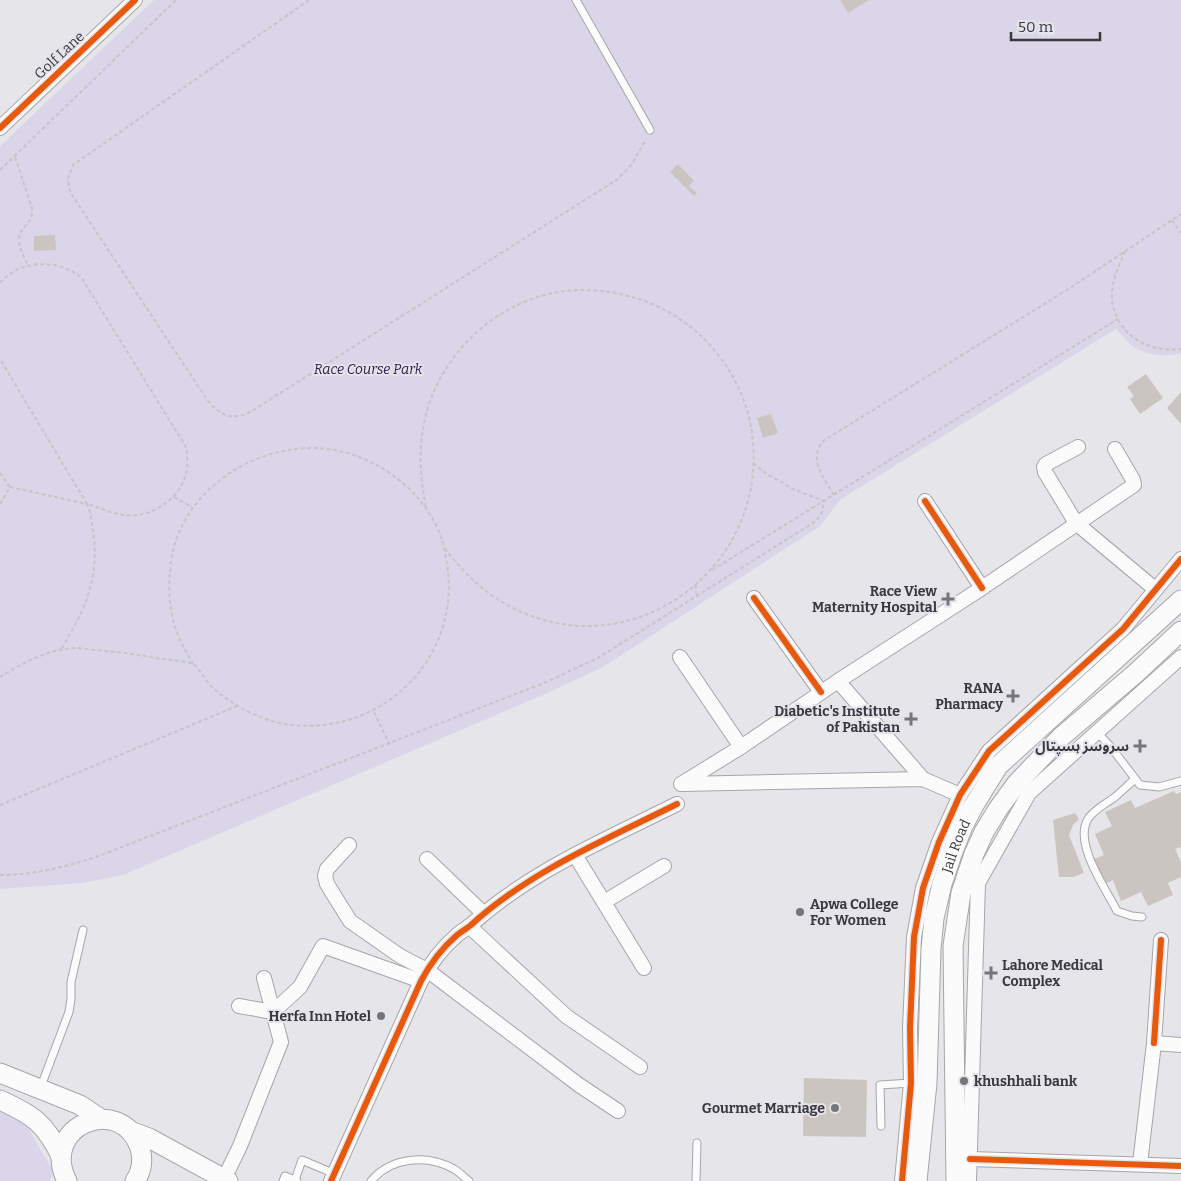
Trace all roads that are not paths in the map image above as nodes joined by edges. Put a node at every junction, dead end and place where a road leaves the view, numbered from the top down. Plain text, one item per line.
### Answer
1 (136, 0) edge
2 (576, 0) edge
3 (0, 128) edge
4 (650, 130) road end
5 (1078, 447) dead end
6 (1115, 449) dead end
7 (925, 500) dead end
8 (1076, 523) junction
9 (1181, 558) edge
10 (982, 588) junction
11 (1151, 594) junction
12 (754, 598) dead end
13 (1181, 600) edge
14 (1164, 615) junction
15 (1181, 631) edge
16 (1181, 657) edge
17 (680, 658) dead end
18 (838, 681) junction
19 (822, 692) junction
20 (1098, 733) junction
21 (741, 747) junction
22 (923, 779) junction
23 (1135, 779) junction
24 (1181, 781) edge
25 (960, 795) junction
26 (677, 804) dead end
27 (349, 845) dead end
28 (575, 855) junction
29 (427, 859) dead end
30 (664, 866) dead end
31 (604, 902) junction
32 (483, 913) junction
33 (1142, 916) dead end
34 (469, 926) junction
35 (83, 930) dead end
36 (1161, 940) dead end
37 (644, 968) dead end
38 (424, 975) junction
39 (264, 978) dead end
40 (239, 1006) dead end
41 (273, 1012) junction
42 (1154, 1043) junction
43 (1181, 1045) edge
44 (640, 1067) dead end
45 (0, 1073) edge
46 (919, 1083) junction
47 (40, 1090) junction
48 (0, 1100) edge
49 (618, 1111) dead end
50 (100, 1119) junction
51 (881, 1126) dead end
52 (130, 1130) junction
53 (697, 1143) dead end
54 (61, 1156) junction
55 (919, 1156) junction
56 (970, 1159) junction
57 (1140, 1164) junction
58 (1181, 1166) edge
59 (333, 1177) edge
60 (226, 1180) edge
61 (66, 1181) edge
62 (135, 1181) edge
63 (283, 1181) edge
64 (296, 1181) edge
65 (371, 1181) edge
66 (469, 1181) edge
67 (696, 1181) edge
68 (902, 1181) edge
69 (917, 1181) edge
70 (926, 1181) edge
71 (956, 1181) edge
72 (969, 1181) edge

1 - 3 street, Golf Lane
2 - 4 lane
5 - 8 street
6 - 8 street
7 - 10 street
8 - 10 street
8 - 11 street
9 - 11 street
10 - 18 street
11 - 14 street
11 - 25 street
12 - 19 street
13 - 14 main road, Jail Road
14 - 46 main road, Jail Road
15 - 71 main road, Jail Road
16 - 20 street
17 - 21 street
18 - 19 street
18 - 22 street
19 - 21 street
20 - 23 lane
20 - 56 street
21 - 22 street
22 - 25 street
23 - 24 lane
23 - 33 lane
25 - 46 street
26 - 28 street
27 - 38 street
28 - 31 street
28 - 32 street
29 - 32 street
30 - 31 street
31 - 37 street
32 - 34 street
34 - 38 street
34 - 44 street
35 - 47 lane
36 - 42 street
38 - 41 street
38 - 49 street
38 - 59 street
39 - 41 street
40 - 41 street
41 - 60 street
42 - 43 street
42 - 57 street
45 - 47 main road
46 - 51 lane
46 - 55 main road, Jail Road
46 - 68 street
47 - 50 main road
48 - 54 main road
50 - 52 main road
50 - 54 main road
52 - 60 main road
52 - 62 main road
53 - 67 lane
54 - 61 main road
55 - 69 main road, Jail Road
55 - 70 main road
56 - 57 street
56 - 72 street
57 - 58 street
59 - 64 lane
63 - 64 lane
65 - 66 lane

